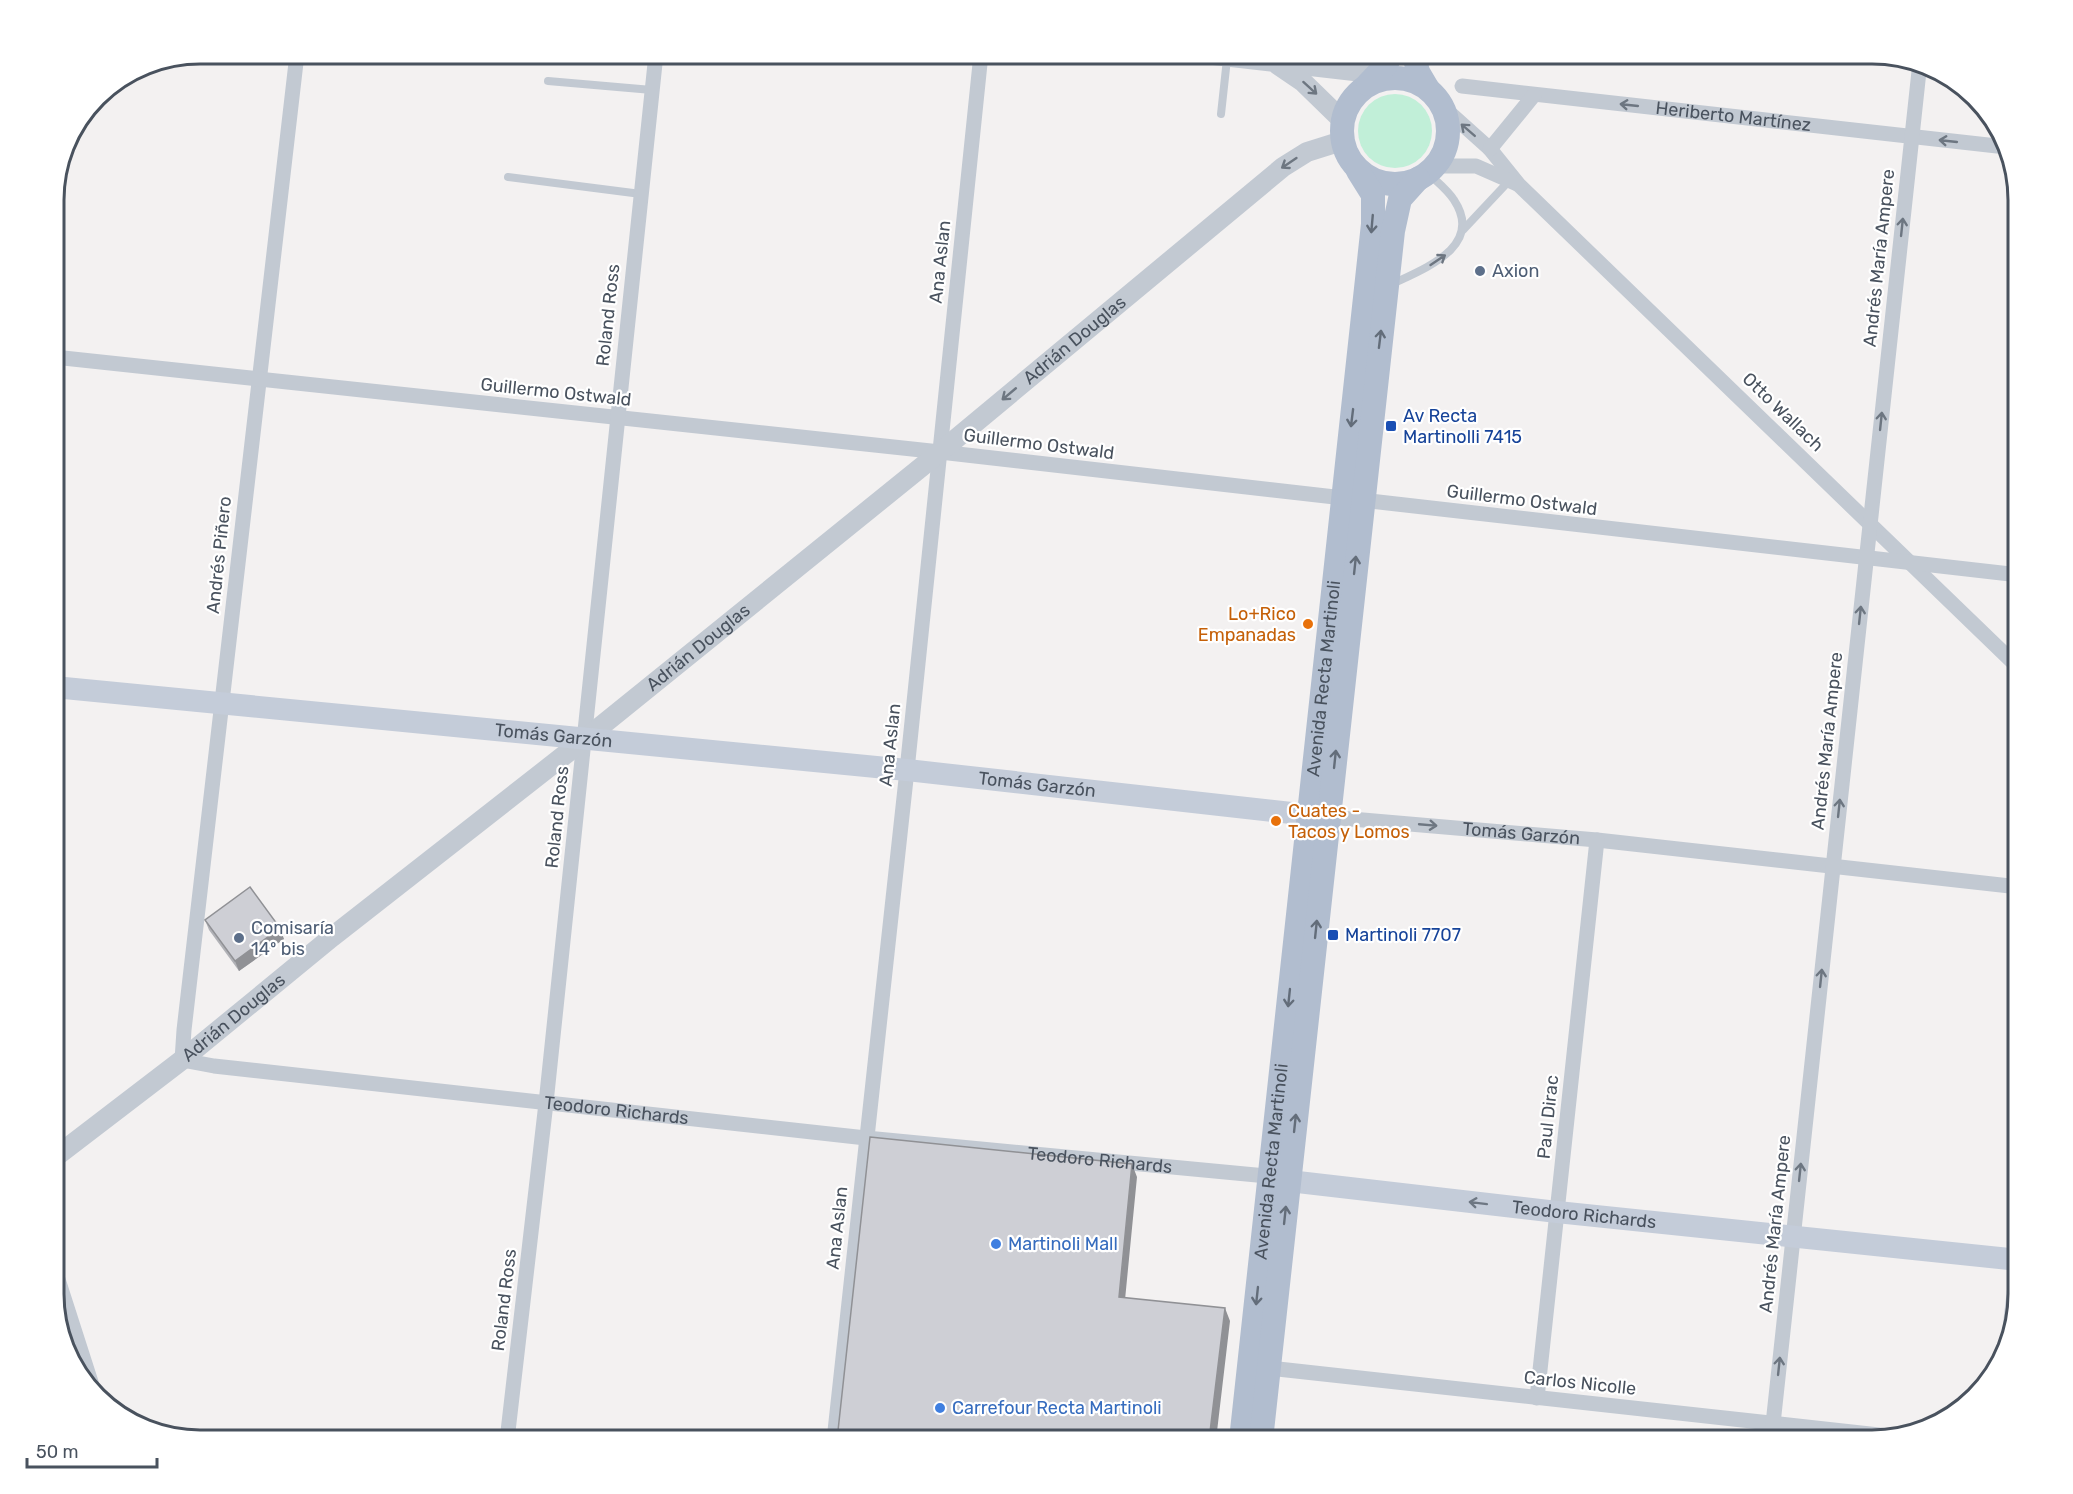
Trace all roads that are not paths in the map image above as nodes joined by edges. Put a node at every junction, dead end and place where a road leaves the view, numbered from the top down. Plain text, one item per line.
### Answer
1 (296, 64) edge
2 (655, 64) edge
3 (980, 64) edge
4 (1227, 64) edge
5 (1276, 64) edge
6 (1285, 64) edge
7 (1386, 64) edge
8 (1415, 64) edge
9 (1919, 73) edge
10 (1378, 79) junction
11 (548, 81) dead end
12 (1462, 86) dead end
13 (652, 90) junction
14 (1534, 95) junction
15 (1435, 98) junction
16 (1221, 114) dead end
17 (1342, 130) junction
18 (1912, 136) junction
19 (1996, 146) edge
20 (1490, 149) junction
21 (1358, 171) junction
22 (1427, 173) junction
23 (508, 177) dead end
24 (1514, 183) junction
25 (641, 194) junction
26 (1463, 230) junction
27 (1386, 287) junction
28 (65, 358) edge
29 (259, 378) junction
30 (616, 419) junction
31 (940, 452) junction
32 (1352, 500) junction
33 (1870, 523) junction
34 (1866, 559) junction
35 (1913, 564) junction
36 (2008, 574) edge
37 (2008, 657) edge
38 (65, 688) edge
39 (222, 702) junction
40 (585, 739) junction
41 (907, 770) junction
42 (1319, 816) junction
43 (1597, 840) junction
44 (1833, 867) junction
45 (2008, 886) edge
46 (183, 1060) junction
47 (546, 1103) junction
48 (866, 1138) junction
49 (65, 1150) edge
50 (1280, 1178) junction
51 (1557, 1212) junction
52 (1793, 1237) junction
53 (2008, 1256) edge
54 (1269, 1368) junction
55 (1537, 1398) junction
56 (1773, 1424) junction
57 (508, 1430) edge
58 (835, 1430) edge
59 (1242, 1430) edge
60 (1262, 1430) edge
61 (1830, 1430) edge

1 - 29 street, Andrés Piñero
2 - 13 street, Roland Ross
3 - 31 street, Ana Aslan
4 - 16 lane
5 -> 17 street
6 - 10 street
7 - 10 main road
8 - 15 main road
9 - 18 street, Andrés María Ampere
10 - 15 main road
10 - 17 main road
11 - 13 lane
12 - 14 street, Heriberto Martínez
13 - 25 street, Roland Ross
18 -> 14 street, Heriberto Martínez
14 - 20 street
20 -> 15 street, Otto Wallach
15 - 22 main road
17 - 21 main road
17 -> 31 street, Adrián Douglas
19 -> 18 street, Heriberto Martínez
33 -> 18 street, Andrés María Ampere
20 - 24 street, Otto Wallach
21 - 22 main road
21 -> 32 main road, Avenida Recta Martinoli
22 - 24 street, Otto Wallach
22 - 26 lane
22 - 27 main road, Avenida Recta Martinoli
23 - 25 lane
24 - 26 lane
24 - 33 street, Otto Wallach
25 - 30 street, Roland Ross
27 -> 26 lane
32 -> 27 main road, Avenida Recta Martinoli
28 - 29 street, Guillermo Ostwald
29 - 30 street, Guillermo Ostwald
29 - 39 street, Andrés Piñero
30 - 31 street, Guillermo Ostwald
30 - 40 street, Roland Ross
31 - 32 street, Guillermo Ostwald
31 - 40 street, Adrián Douglas
31 - 41 street, Ana Aslan
32 - 34 street, Guillermo Ostwald
32 - 42 main road, Avenida Recta Martinoli
33 - 34 street, Andrés María Ampere
33 - 35 street, Otto Wallach
34 - 35 street, Guillermo Ostwald
44 -> 34 street, Andrés María Ampere
35 - 36 street, Guillermo Ostwald
35 - 37 street, Otto Wallach
38 - 39 main road, Tomás Garzón
39 - 40 main road, Tomás Garzón
39 - 46 street, Andrés Piñero
40 - 41 main road, Tomás Garzón
40 - 46 street, Adrián Douglas
40 - 47 street, Roland Ross
41 - 42 main road, Tomás Garzón
41 - 48 street, Ana Aslan
42 -> 43 street, Tomás Garzón
42 - 50 main road, Avenida Recta Martinoli
43 - 44 street, Tomás Garzón
43 - 51 street, Paul Dirac
44 - 45 street, Tomás Garzón
52 -> 44 street, Andrés María Ampere
46 - 47 street, Teodoro Richards
46 - 49 street, Adrián Douglas
47 - 48 street, Teodoro Richards
47 - 57 street, Roland Ross
48 - 50 street, Teodoro Richards
48 - 58 street, Ana Aslan
51 -> 50 main road, Teodoro Richards
54 -> 50 main road, Avenida Recta Martinoli
50 -> 59 main road, Avenida Recta Martinoli
51 - 52 main road, Teodoro Richards
51 - 55 street, Paul Dirac
52 - 53 main road, Teodoro Richards
56 -> 52 street, Andrés María Ampere
54 - 55 street, Carlos Nicolle
54 - 60 main road, Avenida Recta Martinoli
55 - 56 street, Carlos Nicolle
56 - 61 street, Carlos Nicolle

